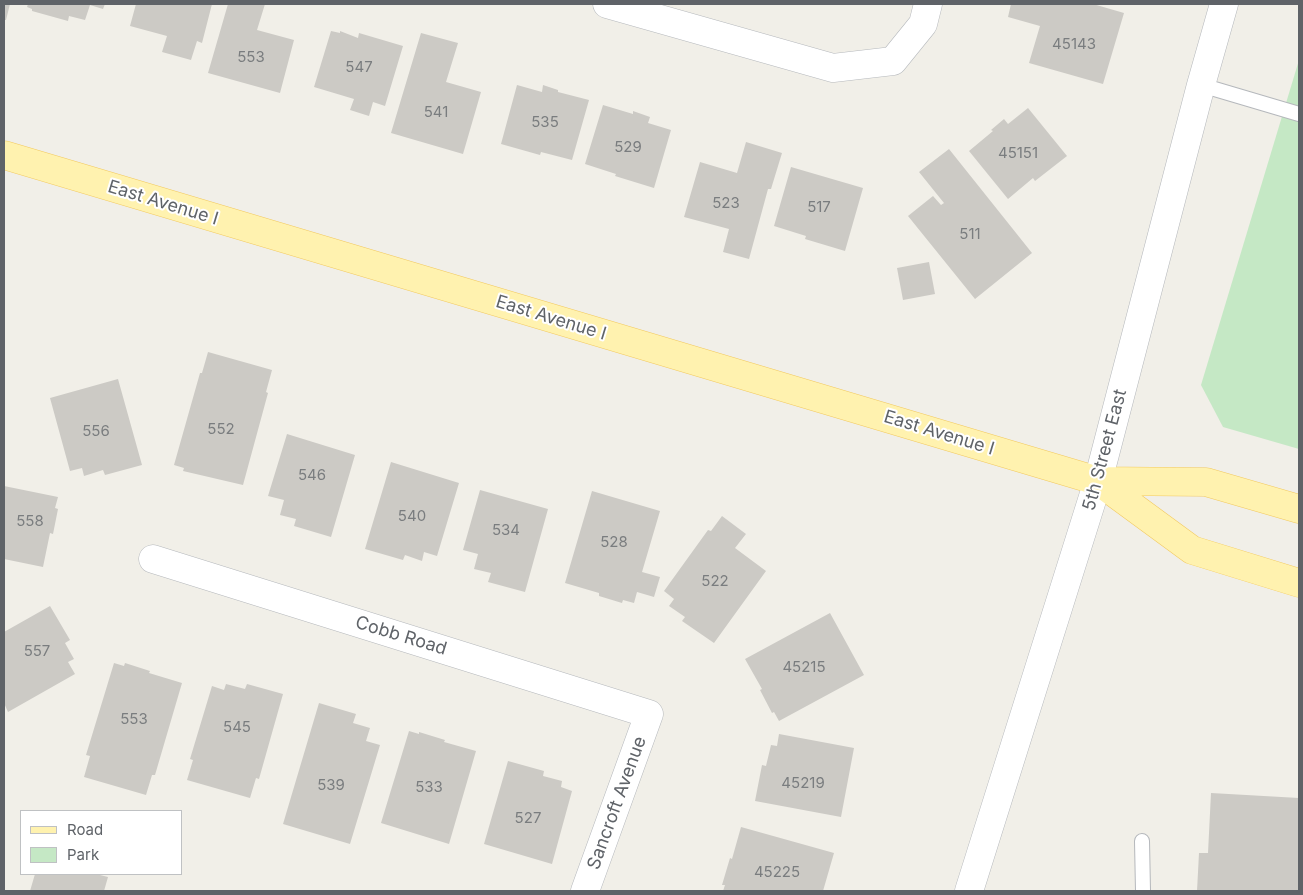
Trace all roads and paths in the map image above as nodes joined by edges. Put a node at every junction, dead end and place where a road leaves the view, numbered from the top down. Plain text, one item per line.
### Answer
1 (607, 4) edge
2 (928, 4) edge
3 (1224, 4) edge
4 (1201, 85) junction
5 (1299, 114) edge
6 (4, 155) edge
7 (1098, 481) junction
8 (1299, 509) edge
9 (153, 558) dead end
10 (1299, 583) edge
11 (649, 714) joint
12 (1142, 841) dead end
13 (585, 891) edge
14 (969, 891) edge
15 (1142, 891) edge

1 - 2 street
3 - 4 street, 5th Street East
4 - 5 lane
4 - 7 street, 5th Street East
6 - 7 main road, East Avenue I
7 - 8 main road, East Avenue I
7 - 10 main road, East Avenue I
7 - 14 street, 5th Street East
9 - 11 street, Cobb Road
11 - 13 street, Sancroft Avenue
12 - 15 lane

